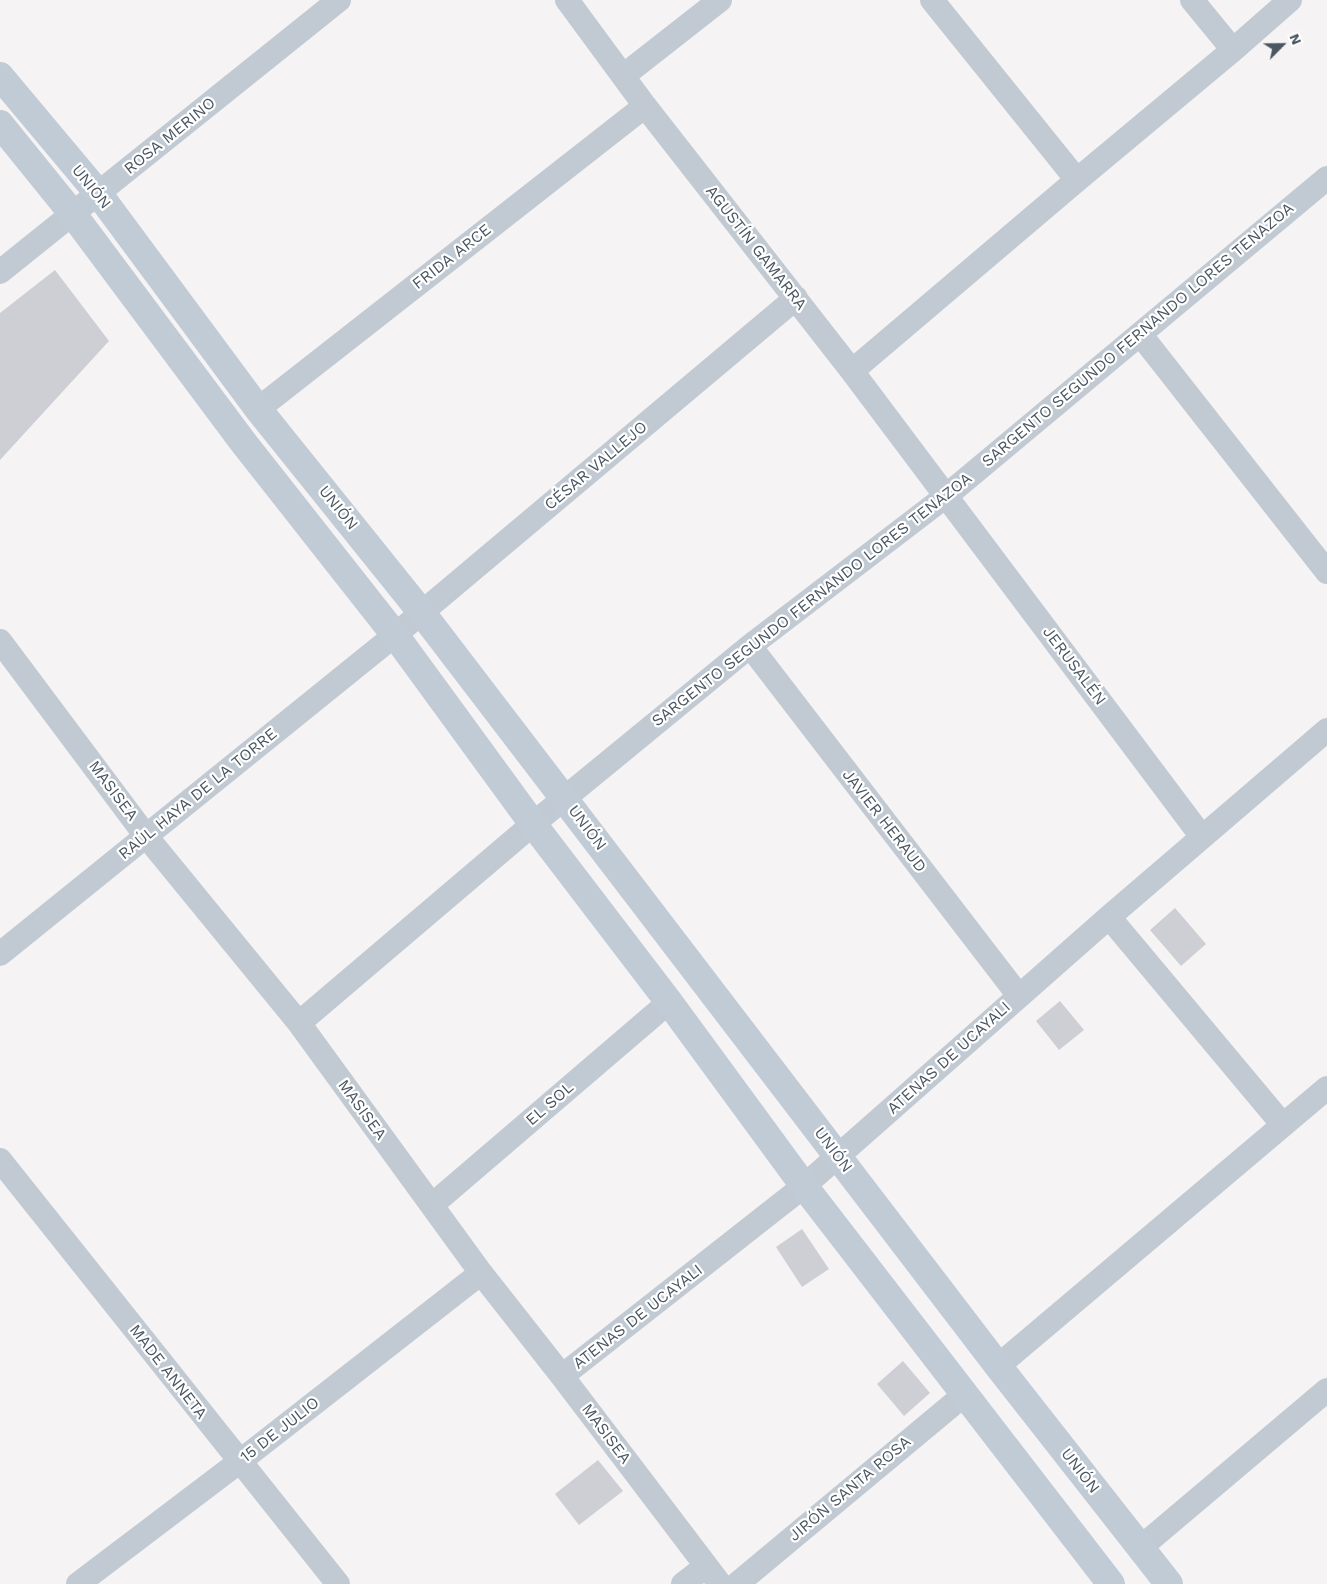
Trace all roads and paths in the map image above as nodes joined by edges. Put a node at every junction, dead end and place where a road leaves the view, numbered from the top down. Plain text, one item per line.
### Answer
1 (340, 0) edge
2 (567, 0) edge
3 (720, 0) edge
4 (932, 0) edge
5 (1192, 0) edge
6 (1290, 0) edge
7 (1234, 50) junction
8 (0, 76) edge
9 (623, 76) junction
10 (646, 106) junction
11 (0, 124) edge
12 (1327, 179) edge
13 (1077, 180) junction
14 (98, 193) junction
15 (72, 213) junction
16 (0, 272) edge
17 (796, 298) junction
18 (1140, 334) junction
19 (852, 371) junction
20 (258, 409) junction
21 (946, 496) junction
22 (1327, 572) edge
23 (422, 613) junction
24 (395, 635) junction
25 (0, 641) edge
26 (750, 646) junction
27 (1327, 730) edge
28 (564, 798) junction
29 (533, 824) junction
30 (146, 836) junction
31 (1202, 837) junction
32 (1109, 917) junction
33 (0, 954) edge
34 (1019, 996) junction
35 (669, 1002) junction
36 (299, 1023) junction
37 (1327, 1088) edge
38 (1283, 1125) junction
39 (838, 1156) junction
40 (0, 1160) edge
41 (804, 1186) junction
42 (432, 1205) junction
43 (481, 1273) junction
44 (998, 1366) junction
45 (562, 1376) junction
46 (1327, 1390) edge
47 (964, 1395) junction
48 (239, 1462) junction
49 (1140, 1548) junction
50 (712, 1575) edge
51 (78, 1584) edge
52 (338, 1584) edge
53 (683, 1584) edge
54 (737, 1584) edge
55 (1110, 1584) edge
56 (1169, 1584) edge

1 - 14 street, ROSA MERINO
2 - 9 street, AGUSTÍN GAMARRA
3 - 9 street
4 - 13 street
5 - 7 street
6 - 7 street
7 - 13 street
8 - 14 main road, UNIÓN
9 - 10 street, AGUSTÍN GAMARRA
10 - 17 street, AGUSTÍN GAMARRA
10 - 20 street, FRIDA ARCE
11 - 15 main road, UNIÓN
12 - 18 street, SARGENTO SEGUNDO FERNANDO LORES TENAZOA
13 - 19 street
14 - 15 street, ROSA MERINO
14 - 20 main road, UNIÓN
15 - 16 street, ROSA MERINO
15 - 24 main road, UNIÓN
17 - 19 street, AGUSTÍN GAMARRA
17 - 23 street, CÉSAR VALLEJO
18 - 21 street, SARGENTO SEGUNDO FERNANDO LORES TENAZOA
18 - 22 street
19 - 21 street, AGUSTÍN GAMARRA
20 - 23 main road, UNIÓN
21 - 26 street, SARGENTO SEGUNDO FERNANDO LORES TENAZOA
21 - 31 street, JERUSALÉN
23 - 24 street, CÉSAR VALLEJO
23 - 28 main road, UNIÓN
24 - 29 main road, UNIÓN
24 - 30 street, RAÚL HAYA DE LA TORRE
25 - 30 street, MASISEA
26 - 28 street, SARGENTO SEGUNDO FERNANDO LORES TENAZOA
26 - 34 street, JAVIER HERAUD
27 - 31 street, ATENAS DE UCAYALI
28 - 29 street, SARGENTO SEGUNDO FERNANDO LORES TENAZOA
28 - 39 main road, UNIÓN
29 - 35 main road, UNIÓN
29 - 36 street, SARGENTO SEGUNDO FERNANDO LORES TENAZOA
30 - 33 street, RAÚL HAYA DE LA TORRE
30 - 36 street, MASISEA
31 - 32 street, ATENAS DE UCAYALI
32 - 34 street, ATENAS DE UCAYALI
32 - 38 street
34 - 39 street, ATENAS DE UCAYALI
35 - 41 main road, UNIÓN
35 - 42 street, EL SOL
36 - 42 street, MASISEA
37 - 38 street
38 - 44 street
39 - 41 street, ATENAS DE UCAYALI
39 - 44 main road, UNIÓN
40 - 48 street, MADE ANNETA
41 - 45 street, ATENAS DE UCAYALI
41 - 47 main road, UNIÓN
42 - 43 street, MASISEA
43 - 45 street, MASISEA
43 - 48 street, 15 DE JULIO
44 - 49 main road, UNIÓN
45 - 50 street, MASISEA
46 - 49 street
47 - 54 street, JIRÓN SANTA ROSA
47 - 55 main road, UNIÓN
48 - 51 street, 15 DE JULIO
48 - 52 street, MADE ANNETA
49 - 56 main road, UNIÓN
50 - 53 street

